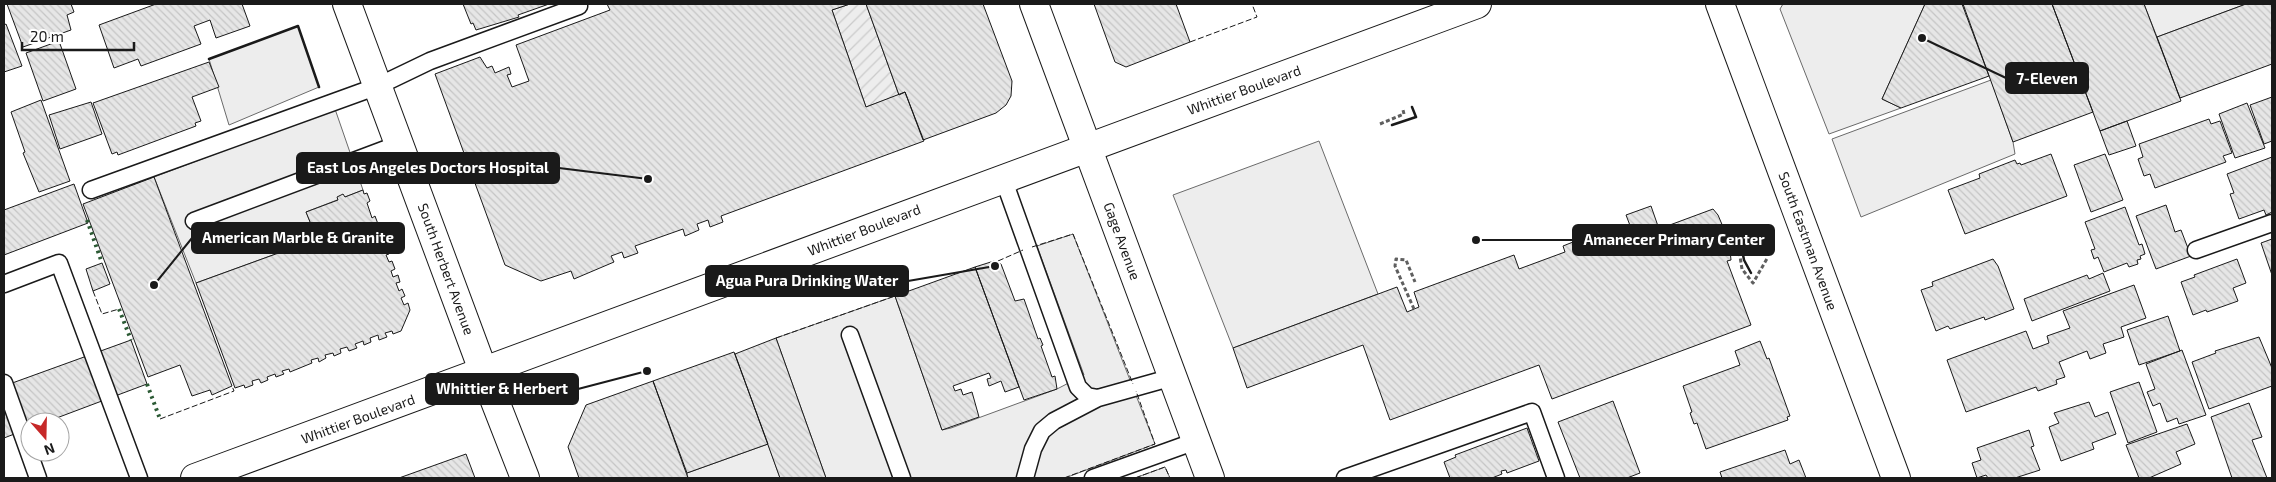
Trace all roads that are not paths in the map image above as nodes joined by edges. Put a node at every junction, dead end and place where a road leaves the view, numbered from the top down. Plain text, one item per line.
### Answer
1 (347, 4) edge
2 (1034, 4) edge
3 (1477, 4) edge
4 (1720, 4) edge
5 (579, 6) dead end
6 (378, 86) junction
7 (400, 144) junction
8 (1087, 147) junction
9 (1003, 178) junction
10 (91, 190) dead end
11 (194, 221) dead end
12 (2272, 223) edge
13 (2196, 250) dead end
14 (4, 284) edge
15 (850, 335) dead end
16 (484, 373) junction
17 (1172, 377) junction
18 (4, 383) edge
19 (1098, 398) junction
20 (1196, 441) junction
21 (38, 478) edge
22 (139, 478) edge
23 (195, 478) edge
24 (525, 478) edge
25 (902, 478) edge
26 (1025, 478) edge
27 (1093, 478) edge
28 (1210, 478) edge
29 (1346, 478) edge
30 (1556, 478) edge
31 (1896, 478) edge

1 - 6 street, South Herbert Avenue
2 - 8 street, Gage Avenue
3 - 8 street, Whittier Boulevard
4 - 31 street, South Eastman Avenue
5 - 6 lane
6 - 7 street, South Herbert Avenue
6 - 10 lane
7 - 11 lane
7 - 16 street, South Herbert Avenue
8 - 9 street, Whittier Boulevard
8 - 17 street, Gage Avenue
9 - 16 street, Whittier Boulevard
9 - 19 lane
12 - 13 lane
14 - 22 lane
15 - 25 lane
16 - 23 street, Whittier Boulevard
16 - 24 street, South Herbert Avenue
17 - 19 lane
17 - 20 street, Gage Avenue
18 - 21 lane
19 - 26 lane
20 - 27 lane
20 - 28 street, Gage Avenue
29 - 30 lane

